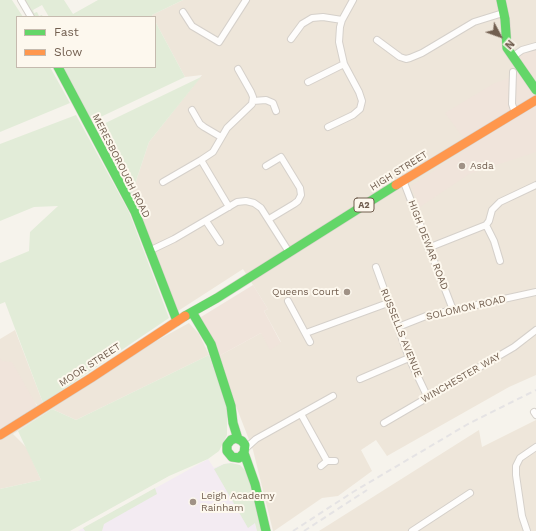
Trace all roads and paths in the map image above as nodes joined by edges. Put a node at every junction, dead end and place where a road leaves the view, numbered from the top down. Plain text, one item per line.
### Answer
1 (21, 0) edge
2 (246, 0) edge
3 (353, 0) edge
4 (501, 0) edge
5 (183, 12) dead end
6 (504, 13) junction
7 (31, 16) edge
8 (342, 20) junction
9 (291, 39) dead end
10 (377, 40) dead end
11 (536, 46) edge
12 (512, 57) junction
13 (344, 64) junction
14 (59, 68) edge
15 (238, 69) dead end
16 (513, 72) dead end
17 (308, 82) dead end
18 (536, 90) edge
19 (536, 100) edge
20 (253, 101) junction
21 (192, 110) dead end
22 (276, 111) dead end
23 (515, 113) junction
24 (328, 127) dead end
25 (221, 137) junction
26 (202, 160) junction
27 (266, 166) dead end
28 (403, 180) junction
29 (163, 182) dead end
30 (536, 185) edge
31 (229, 207) junction
32 (269, 219) junction
33 (206, 221) junction
34 (486, 225) junction
35 (220, 242) dead end
36 (428, 248) junction
37 (149, 251) junction
38 (289, 252) junction
39 (500, 261) dead end
40 (376, 267) dead end
41 (536, 292) edge
42 (288, 301) dead end
43 (388, 303) junction
44 (453, 310) junction
45 (192, 312) junction
46 (177, 321) junction
47 (398, 327) junction
48 (536, 330) edge
49 (306, 334) junction
50 (310, 342) dead end
51 (409, 358) junction
52 (360, 379) dead end
53 (333, 396) dead end
54 (428, 398) junction
55 (301, 414) junction
56 (233, 422) junction
57 (384, 423) dead end
58 (0, 435) edge
59 (239, 439) junction
60 (256, 439) junction
61 (228, 443) junction
62 (536, 447) edge
63 (243, 453) junction
64 (327, 461) junction
65 (335, 461) dead end
66 (321, 466) dead end
67 (470, 493) dead end
68 (266, 531) edge
69 (412, 531) edge
70 (528, 531) edge

1 - 7 street
2 - 5 street
3 - 8 street
4 - 6 street
6 - 10 street
6 - 12 street
8 - 9 street
8 - 13 street
11 - 12 street
12 - 18 street
13 - 17 street
13 - 24 street
14 - 37 street, MERESBOROUGH ROAD
15 - 20 street
16 - 23 street
19 - 23 street, HIGH STREET / A2
20 - 22 street
20 - 25 street
21 - 25 street
23 - 28 street, HIGH STREET / A2
25 - 26 street
26 - 29 street
26 - 31 street
27 - 32 street
28 - 36 street, HIGH DEWAR ROAD
28 - 38 street, HIGH STREET / A2
30 - 34 street
31 - 32 street
31 - 33 street
32 - 38 street
33 - 35 street
33 - 37 street
34 - 36 street
34 - 39 street
36 - 44 street, HIGH DEWAR ROAD
37 - 46 street, MERESBOROUGH ROAD
38 - 45 street, HIGH STREET / A2
40 - 43 street, RUSSELLS AVENUE
41 - 44 street, SOLOMON ROAD
42 - 49 street
43 - 47 street, RUSSELLS AVENUE
43 - 49 street
44 - 47 street, SOLOMON ROAD
45 - 46 street, MOOR STREET / A2
45 - 56 street
46 - 58 street, MOOR STREET / A2
47 - 51 street, RUSSELLS AVENUE
48 - 54 street, WINCHESTER WAY
49 - 50 street
51 - 52 street
51 - 54 street, RUSSELLS AVENUE
53 - 55 street
54 - 57 street, WINCHESTER WAY
55 - 60 street
55 - 64 street
56 - 59 street
56 - 61 street
59 - 60 street
59 - 61 street
59 - 63 street
60 - 63 street
61 - 63 street
62 - 70 street
63 - 68 street
64 - 65 street
64 - 66 street
67 - 69 street

